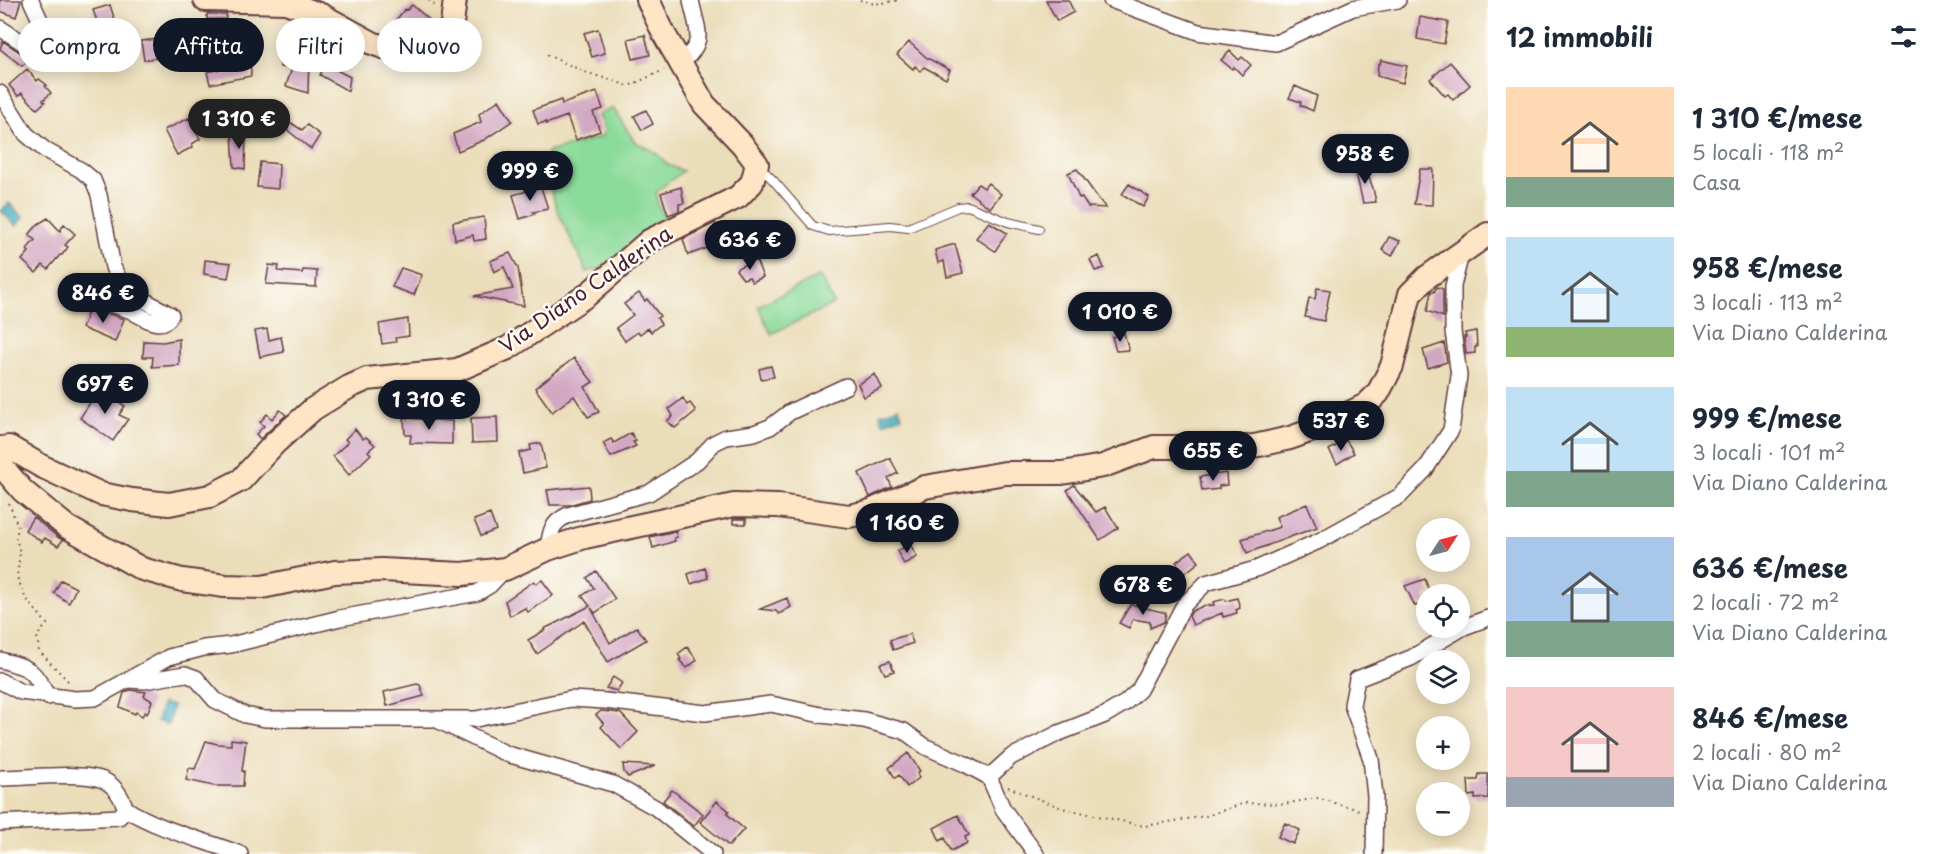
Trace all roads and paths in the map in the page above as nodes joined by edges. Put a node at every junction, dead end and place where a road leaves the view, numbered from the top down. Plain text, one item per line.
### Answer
1 (31, 0) edge
2 (205, 0) edge
3 (454, 0) edge
4 (648, 0) edge
5 (691, 0) edge
6 (860, 0) edge
7 (900, 0) edge
8 (1111, 0) edge
9 (1398, 0) edge
10 (0, 28) edge
11 (547, 55) dead end
12 (681, 63) junction
13 (0, 93) edge
14 (757, 164) junction
15 (1039, 229) dead end
16 (1488, 234) edge
17 (1461, 254) junction
18 (97, 301) dead end
19 (846, 386) dead end
20 (0, 453) edge
21 (0, 460) edge
22 (4, 495) dead end
23 (549, 549) junction
24 (505, 569) junction
25 (1488, 618) edge
26 (0, 660) edge
27 (129, 680) junction
28 (0, 681) edge
29 (48, 696) junction
30 (85, 699) junction
31 (436, 719) junction
32 (989, 777) junction
33 (0, 778) edge
34 (126, 809) junction
35 (1375, 814) junction
36 (0, 823) edge
37 (240, 854) edge
38 (713, 854) edge
39 (1036, 854) edge
40 (1374, 854) edge

1 - 10 street
2 - 3 main road
4 - 12 main road
5 - 12 street
6 - 7 path
8 - 9 street
11 - 12 path
12 - 14 main road
13 - 18 street
14 - 15 lane
14 - 20 main road, Via Diano Calderina
16 - 17 main road
17 - 23 main road
17 - 32 street
19 - 23 street
21 - 24 main road
22 - 30 path
23 - 24 main road
24 - 27 street
25 - 35 street
26 - 29 street
27 - 30 street
27 - 31 street
28 - 29 street
29 - 30 street
31 - 32 street
31 - 38 street
32 - 35 path
32 - 39 street
33 - 34 street
34 - 36 street
34 - 37 street
35 - 40 street

